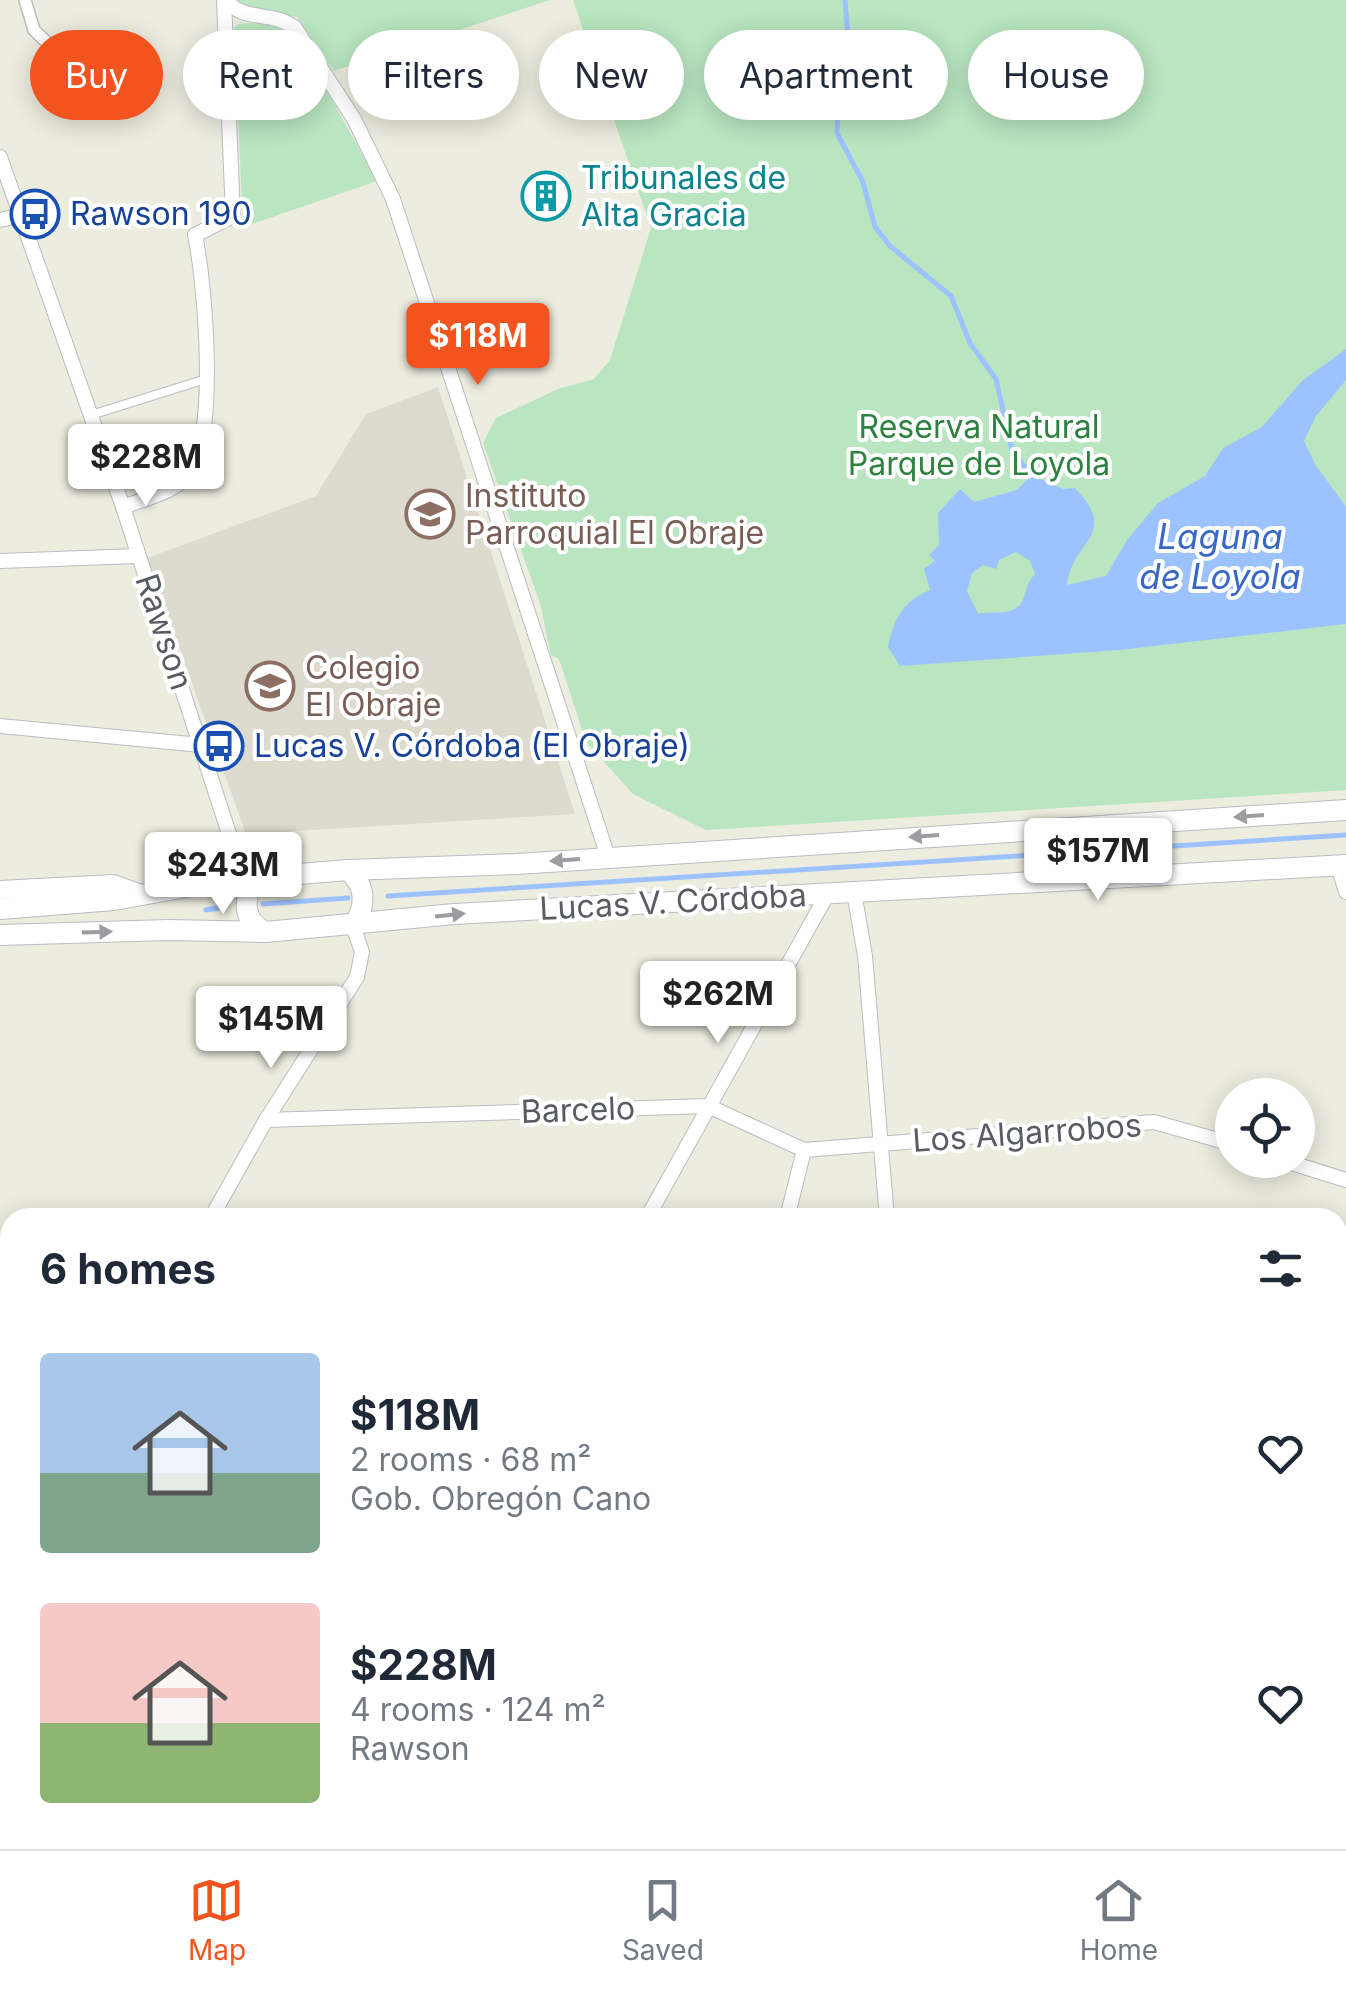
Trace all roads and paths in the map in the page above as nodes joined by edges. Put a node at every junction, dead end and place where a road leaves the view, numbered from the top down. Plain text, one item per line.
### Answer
1 (25, 0) edge
2 (225, 0) edge
3 (249, 16) junction
4 (226, 17) junction
5 (34, 30) edge
6 (0, 157) edge
7 (18, 216) junction
8 (0, 220) edge
9 (206, 379) junction
10 (92, 416) junction
11 (123, 507) junction
12 (138, 556) junction
13 (0, 561) edge
14 (0, 726) edge
15 (201, 745) junction
16 (1346, 810) edge
17 (608, 857) junction
18 (1342, 865) edge
19 (348, 870) junction
20 (254, 877) junction
21 (0, 890) edge
22 (854, 892) junction
23 (1346, 892) edge
24 (138, 893) junction
25 (828, 894) junction
26 (0, 909) edge
27 (353, 926) junction
28 (266, 932) junction
29 (0, 935) edge
30 (708, 1106) junction
31 (266, 1120) junction
32 (1215, 1139) edge
33 (879, 1144) junction
34 (804, 1150) junction
35 (1315, 1170) edge
36 (1346, 1180) edge
37 (217, 1208) edge
38 (652, 1208) edge
39 (790, 1208) edge
40 (886, 1208) edge

1 - 5 street
2 - 3 street
2 - 4 street
3 - 4 street
3 - 17 street
4 - 9 street
6 - 7 street, Rawson
7 - 8 street
7 - 10 street, Rawson
9 - 10 lane
9 - 11 street
10 - 11 street, Rawson
11 - 12 street, Rawson
12 - 13 street
12 - 15 street, Rawson
14 - 15 street
15 - 20 street, Rawson
16 -> 17 main road, Lucas V. Córdoba
17 -> 19 main road, Lucas V. Córdoba
18 - 22 main road, Lucas V. Córdoba
18 - 23 street
19 - 20 main road, Lucas V. Córdoba
19 - 27 main road
20 - 24 main road, Lucas V. Córdoba
20 - 28 main road
21 - 24 street, Lucas V. Córdoba
22 - 25 main road, Lucas V. Córdoba
22 - 33 street
24 - 26 main road, Lucas V. Córdoba
27 -> 25 main road, Lucas V. Córdoba
25 - 30 street
27 - 28 main road, Lucas V. Córdoba
27 - 31 street
29 -> 28 main road, Lucas V. Córdoba
30 - 31 street, Barcelo
30 - 34 street, Barcelo
30 - 38 street
31 - 37 street
32 - 33 street, Los Algarrobos
33 - 34 street, Barcelo
33 - 40 street
34 - 39 street
35 - 36 street

